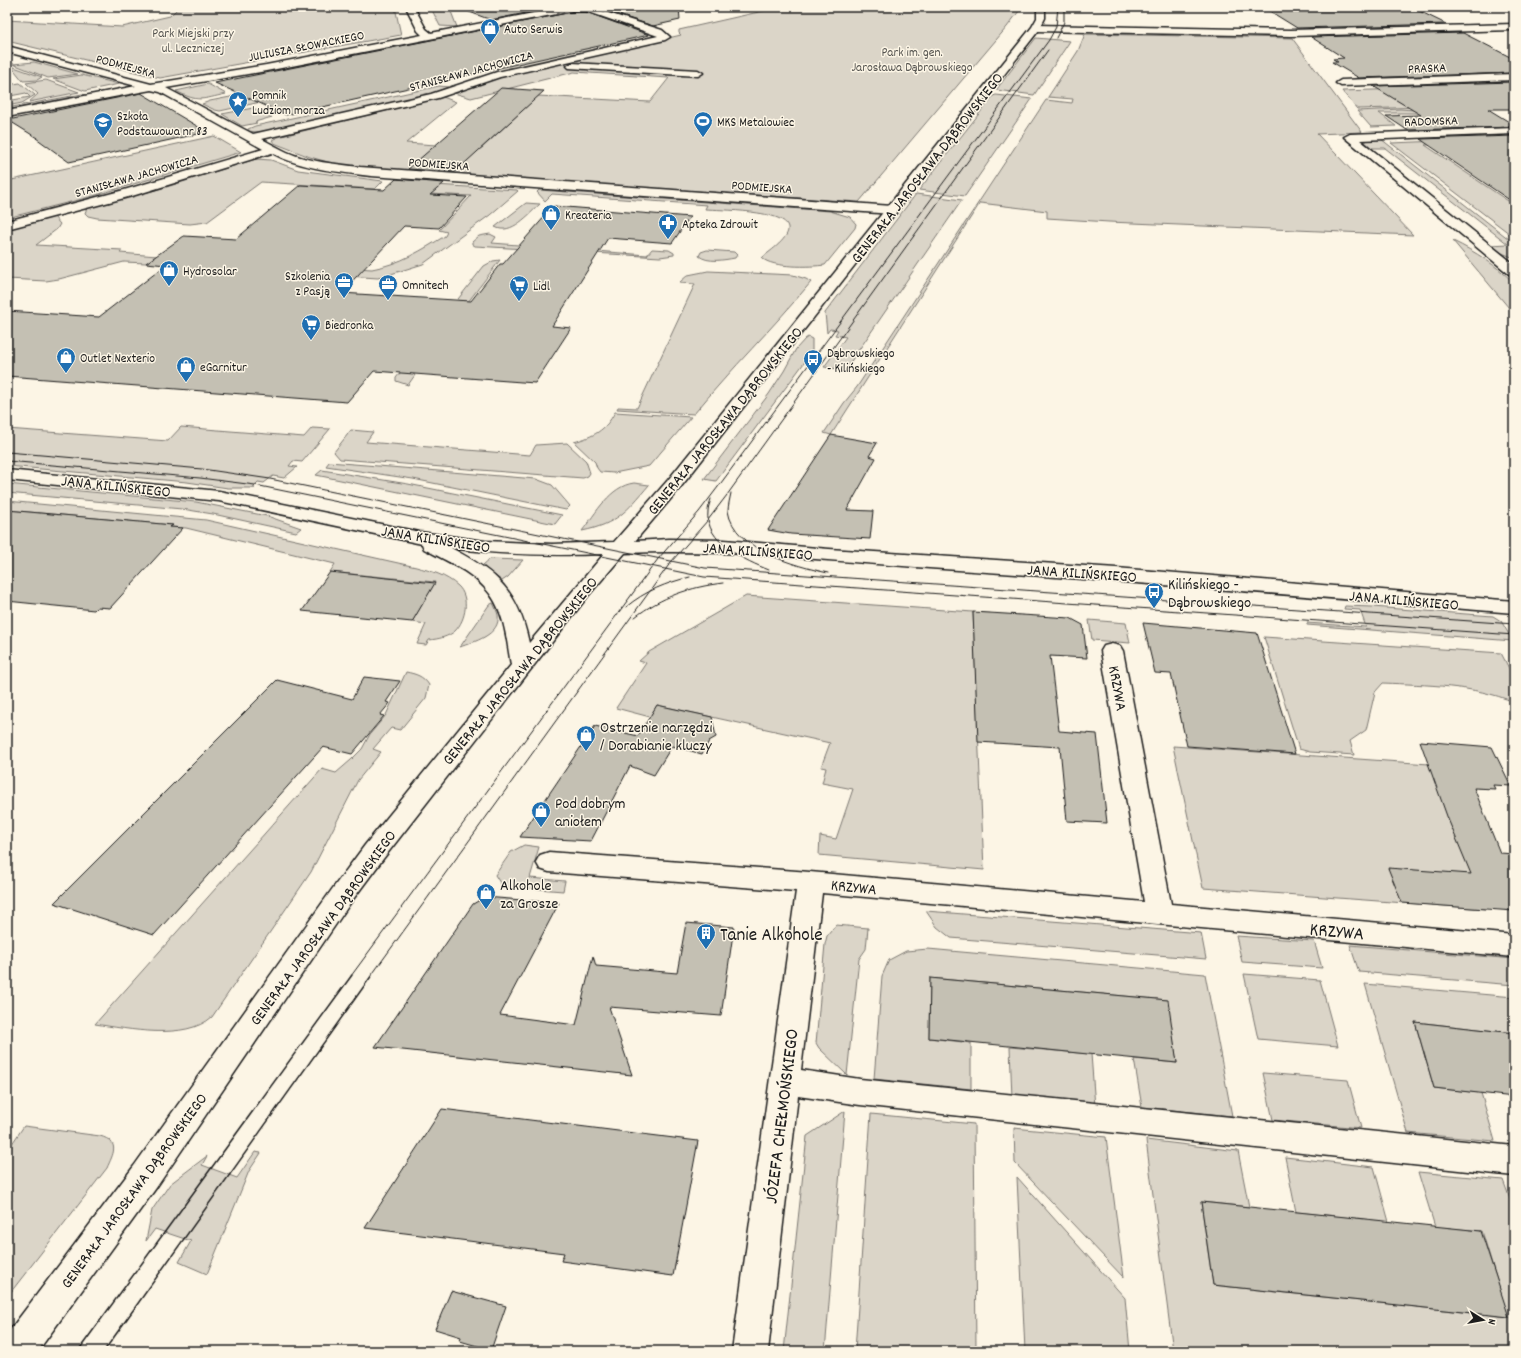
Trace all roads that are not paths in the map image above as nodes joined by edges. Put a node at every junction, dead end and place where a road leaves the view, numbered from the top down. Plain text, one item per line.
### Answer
1 (410, 7) edge
2 (1041, 7) edge
3 (587, 9) joint
4 (1514, 27) edge
5 (1036, 28) junction
6 (430, 36) junction
7 (7, 48) edge
8 (545, 64) junction
9 (698, 73) dead end
10 (1514, 77) edge
11 (1342, 83) dead end
12 (153, 86) junction
13 (7, 114) edge
14 (1514, 131) edge
15 (251, 138) junction
16 (271, 150) junction
17 (892, 210) junction
18 (7, 225) edge
19 (1514, 270) edge
20 (7, 475) edge
21 (420, 538) junction
22 (619, 547) junction
23 (1513, 609) edge
24 (1112, 651) dead end
25 (522, 666) junction
26 (549, 862) dead end
27 (810, 882) junction
28 (1159, 914) junction
29 (1514, 946) edge
30 (785, 1081) junction
31 (1514, 1161) edge
32 (16, 1351) edge
33 (750, 1351) edge

1 - 6 street
2 - 5 street, GENERAŁA JAROSŁAWA DĄBROWSKIEGO
3 - 6 street, JULIUSZA SŁOWACKIEGO
3 - 8 street, STANISŁAWA JACHOWICZA
4 - 5 street
5 - 17 street, GENERAŁA JAROSŁAWA DĄBROWSKIEGO
6 - 12 street, JULIUSZA SŁOWACKIEGO
7 - 12 street, PODMIEJSKA
8 - 9 street
8 - 15 street, STANISŁAWA JACHOWICZA
10 - 11 street, PRASKA
12 - 13 street, JULIUSZA SŁOWACKIEGO
12 - 15 street, PODMIEJSKA
14 - 19 street, RADOMSKA
15 - 16 street, PODMIEJSKA
16 - 17 street, PODMIEJSKA
16 - 18 street, STANISŁAWA JACHOWICZA
17 - 22 street, GENERAŁA JAROSŁAWA DĄBROWSKIEGO
20 - 21 street, JANA KILIŃSKIEGO
21 - 22 street, JANA KILIŃSKIEGO
21 - 25 street
22 - 23 street, JANA KILIŃSKIEGO
22 - 25 street, GENERAŁA JAROSŁAWA DĄBROWSKIEGO
24 - 28 street, KRZYWA
25 - 32 street, GENERAŁA JAROSŁAWA DĄBROWSKIEGO
26 - 27 street, KRZYWA
27 - 28 street, KRZYWA
27 - 30 street, JÓZEFA CHEŁMOŃSKIEGO
28 - 29 street, KRZYWA
30 - 31 street
30 - 33 street, JÓZEFA CHEŁMOŃSKIEGO

